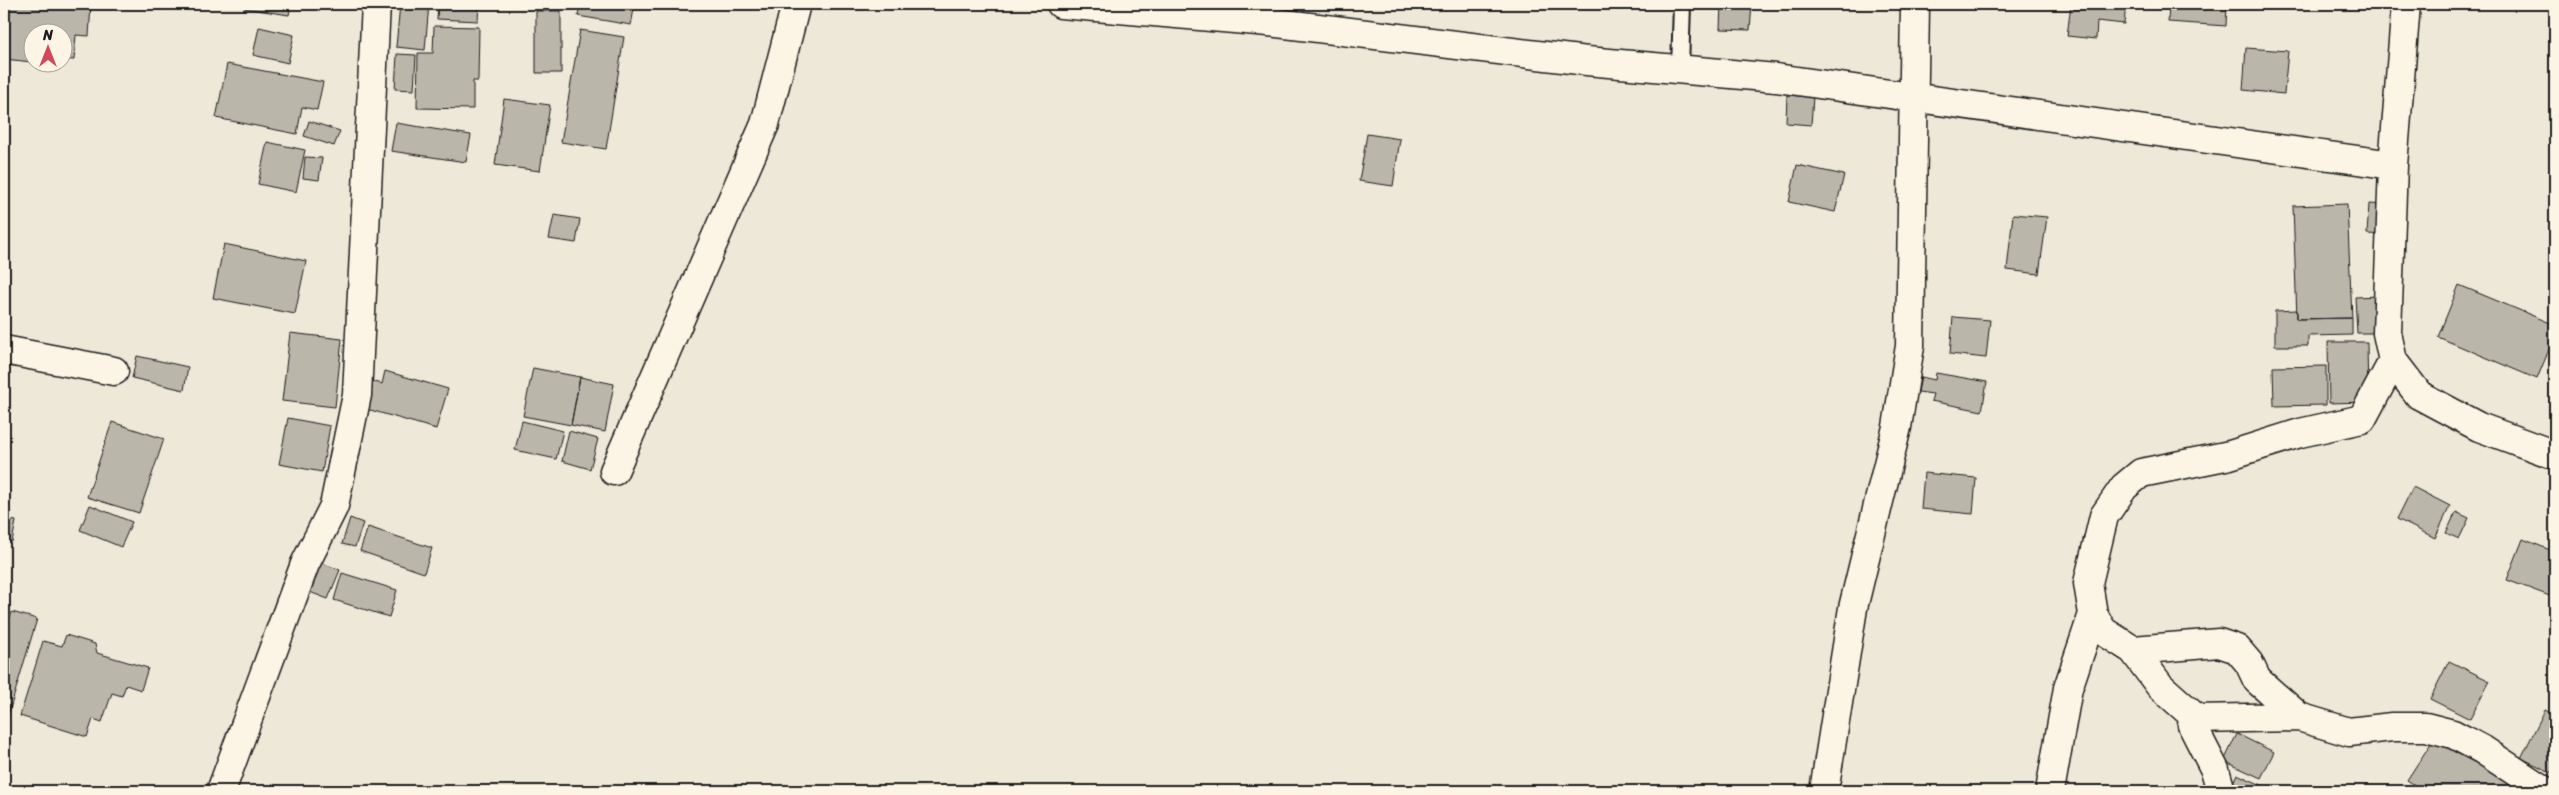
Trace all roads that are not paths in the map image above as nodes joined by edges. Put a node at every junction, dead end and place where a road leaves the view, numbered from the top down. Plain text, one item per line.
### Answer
1 (376, 4) edge
2 (796, 4) edge
3 (1061, 4) edge
4 (1682, 4) edge
5 (1916, 4) edge
6 (2406, 4) edge
7 (1680, 70) junction
8 (1915, 98) junction
9 (2393, 165) junction
10 (4, 350) edge
11 (2394, 361) junction
12 (114, 370) dead end
13 (2555, 454) edge
14 (614, 471) dead end
15 (2093, 614) junction
16 (2132, 650) junction
17 (2299, 717) junction
18 (2197, 719) junction
19 (221, 791) edge
20 (1824, 791) edge
21 (2050, 791) edge
22 (2221, 791) edge
23 (2545, 791) edge

1 - 19 street
2 - 14 street
3 - 7 street
4 - 7 lane
5 - 8 street
6 - 9 street
7 - 8 street
8 - 9 street
8 - 20 street
9 - 11 street
10 - 12 street
11 - 13 street
11 - 15 street
15 - 16 street
15 - 21 street
16 - 17 street
16 - 18 street
17 - 18 street
17 - 23 street
18 - 22 street

